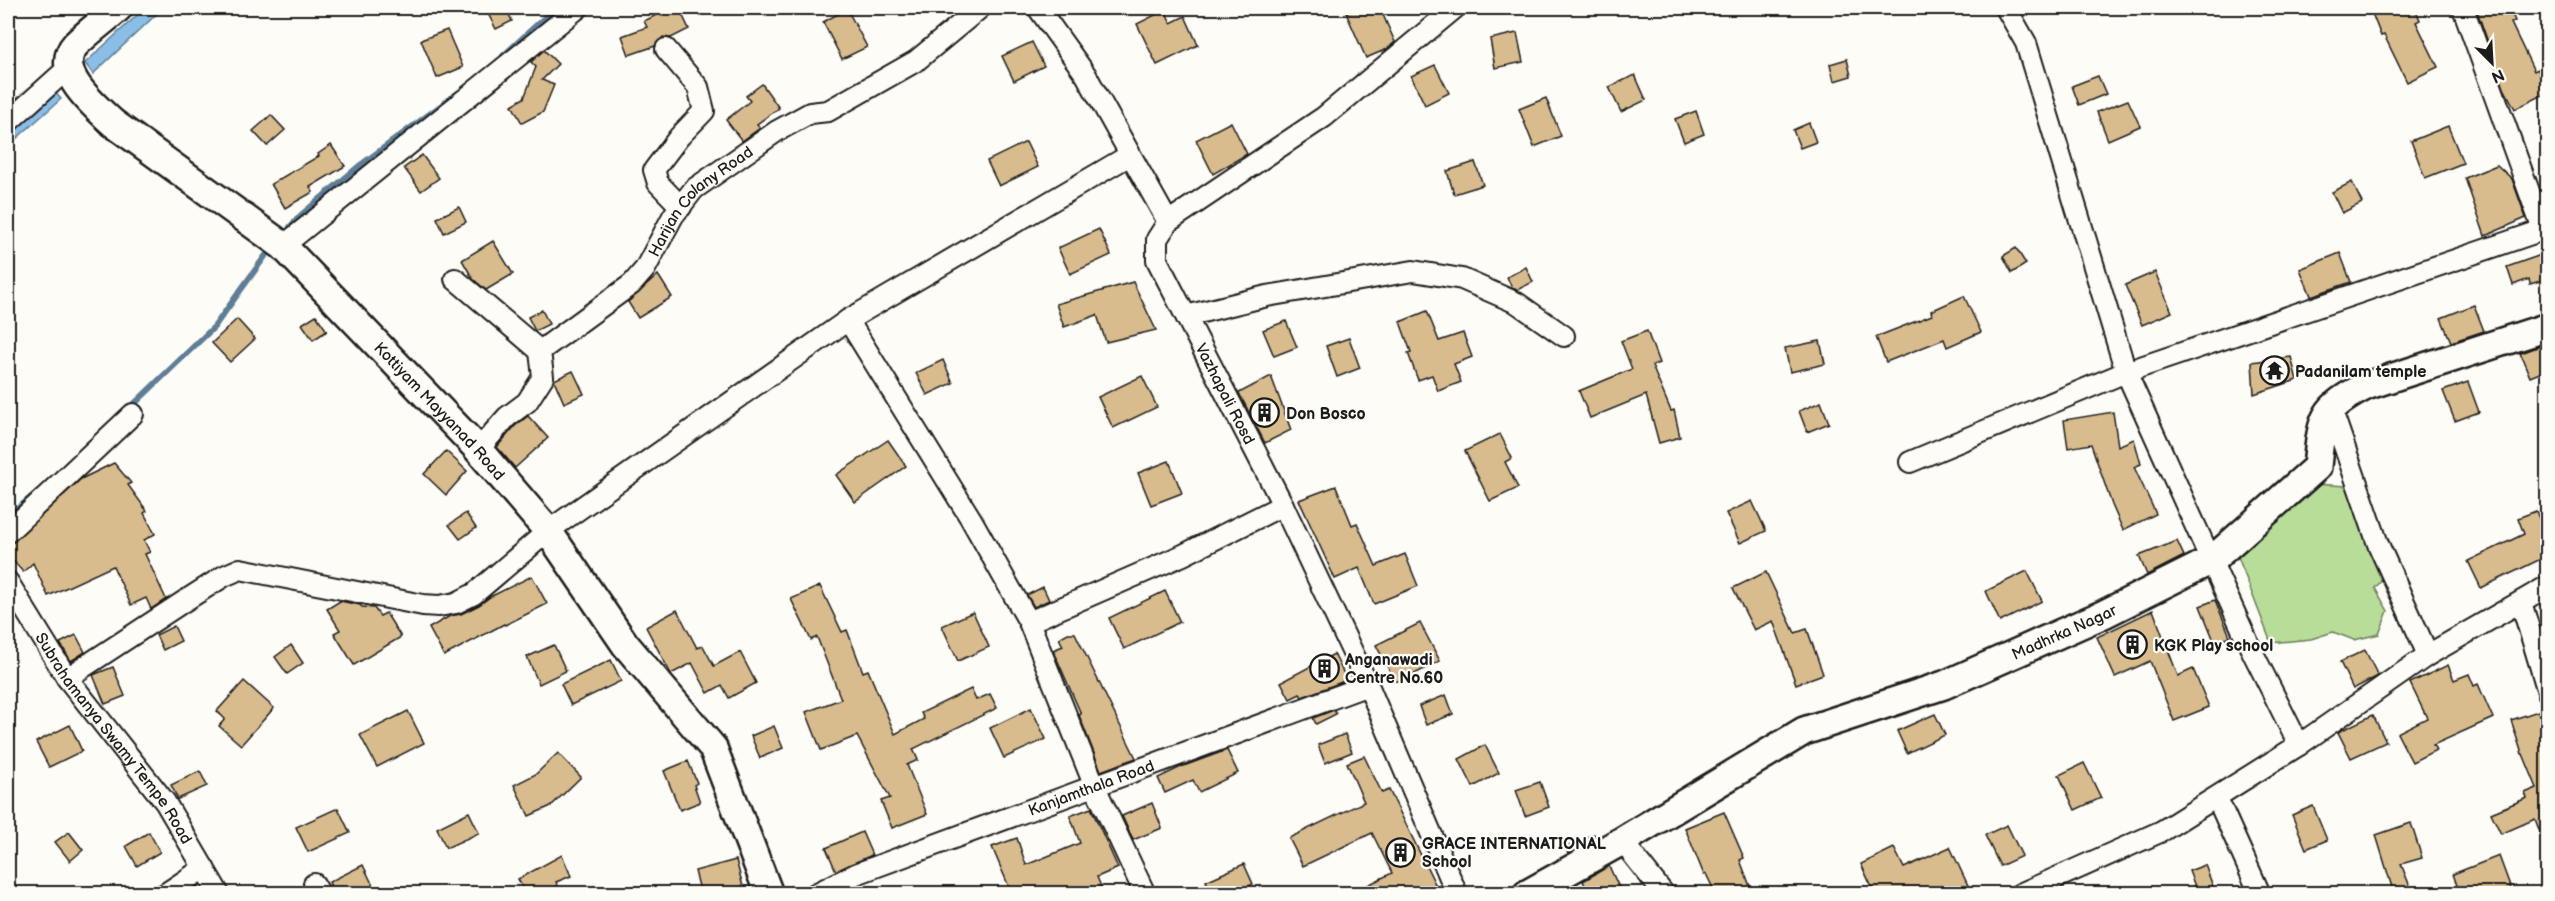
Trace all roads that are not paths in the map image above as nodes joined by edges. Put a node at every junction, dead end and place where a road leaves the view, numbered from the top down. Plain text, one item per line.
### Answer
1 (118, 8) edge
2 (578, 8) edge
3 (980, 8) edge
4 (1038, 8) edge
5 (1455, 8) edge
6 (2006, 8) edge
7 (2463, 8) edge
8 (666, 49) dead end
9 (67, 69) junction
10 (8, 122) edge
11 (1130, 155) junction
12 (681, 207) junction
13 (1168, 222) junction
14 (2545, 229) edge
15 (283, 246) junction
16 (455, 279) dead end
17 (1186, 316) junction
18 (848, 320) junction
19 (2547, 327) edge
20 (1564, 336) dead end
21 (540, 351) junction
22 (2126, 372) junction
23 (2331, 408) junction
24 (133, 414) dead end
25 (478, 450) junction
26 (1910, 462) dead end
27 (1283, 505) junction
28 (548, 531) junction
29 (8, 532) edge
30 (2212, 560) junction
31 (8, 582) edge
32 (2547, 586) edge
33 (2522, 602) junction
34 (1029, 622) junction
35 (2428, 655) junction
36 (67, 678) junction
37 (1368, 685) junction
38 (2547, 692) edge
39 (2299, 744) junction
40 (1095, 787) junction
41 (2217, 798) junction
42 (1622, 841) junction
43 (204, 868) junction
44 (165, 894) edge
45 (219, 894) edge
46 (770, 894) edge
47 (815, 894) edge
48 (1145, 894) edge
49 (1457, 894) edge
50 (1527, 894) edge
51 (1664, 894) edge
52 (2020, 894) edge
53 (2260, 894) edge

1 - 9 street
2 - 15 street
3 - 12 street, Harijan Colany Road
4 - 11 street
5 - 13 street
6 - 22 street
7 - 14 street
8 - 12 street
9 - 10 street
9 - 15 street, Kottiyam Mayyanad Road
11 - 13 street
11 - 18 street
12 - 21 street, Harijan Colany Road
13 - 17 street, Vazhapali Rosd
14 - 22 street
15 - 25 street, Kottiyam Mayyanad Road
16 - 21 street
17 - 20 street
17 - 27 street, Vazhapali Rosd
18 - 28 street
18 - 34 street
19 - 23 street
21 - 25 street
22 - 26 street
22 - 30 street
23 - 30 street, Madhrka Nagar
23 - 35 street
24 - 29 street
25 - 28 street, Kottiyam Mayyanad Road
27 - 34 street
27 - 37 street, Vazhapali Rosd
28 - 36 street
28 - 46 street, Kottiyam Mayyanad Road
30 - 39 street
30 - 42 street, Madhrka Nagar
31 - 36 street, Subrahamanya Swamy Tempe Road
32 - 33 street
33 - 35 street
33 - 38 street
34 - 40 street
35 - 39 street
36 - 43 street, Subrahamanya Swamy Tempe Road
37 - 40 street, Kanjamthala Road
37 - 49 street, Vazhapali Rosd
39 - 41 street
40 - 47 street, Kanjamthala Road
40 - 48 street
41 - 52 street
41 - 53 street
42 - 50 street, Madhrka Nagar
42 - 51 street
43 - 44 street
43 - 45 street, Subrahamanya Swamy Tempe Road

